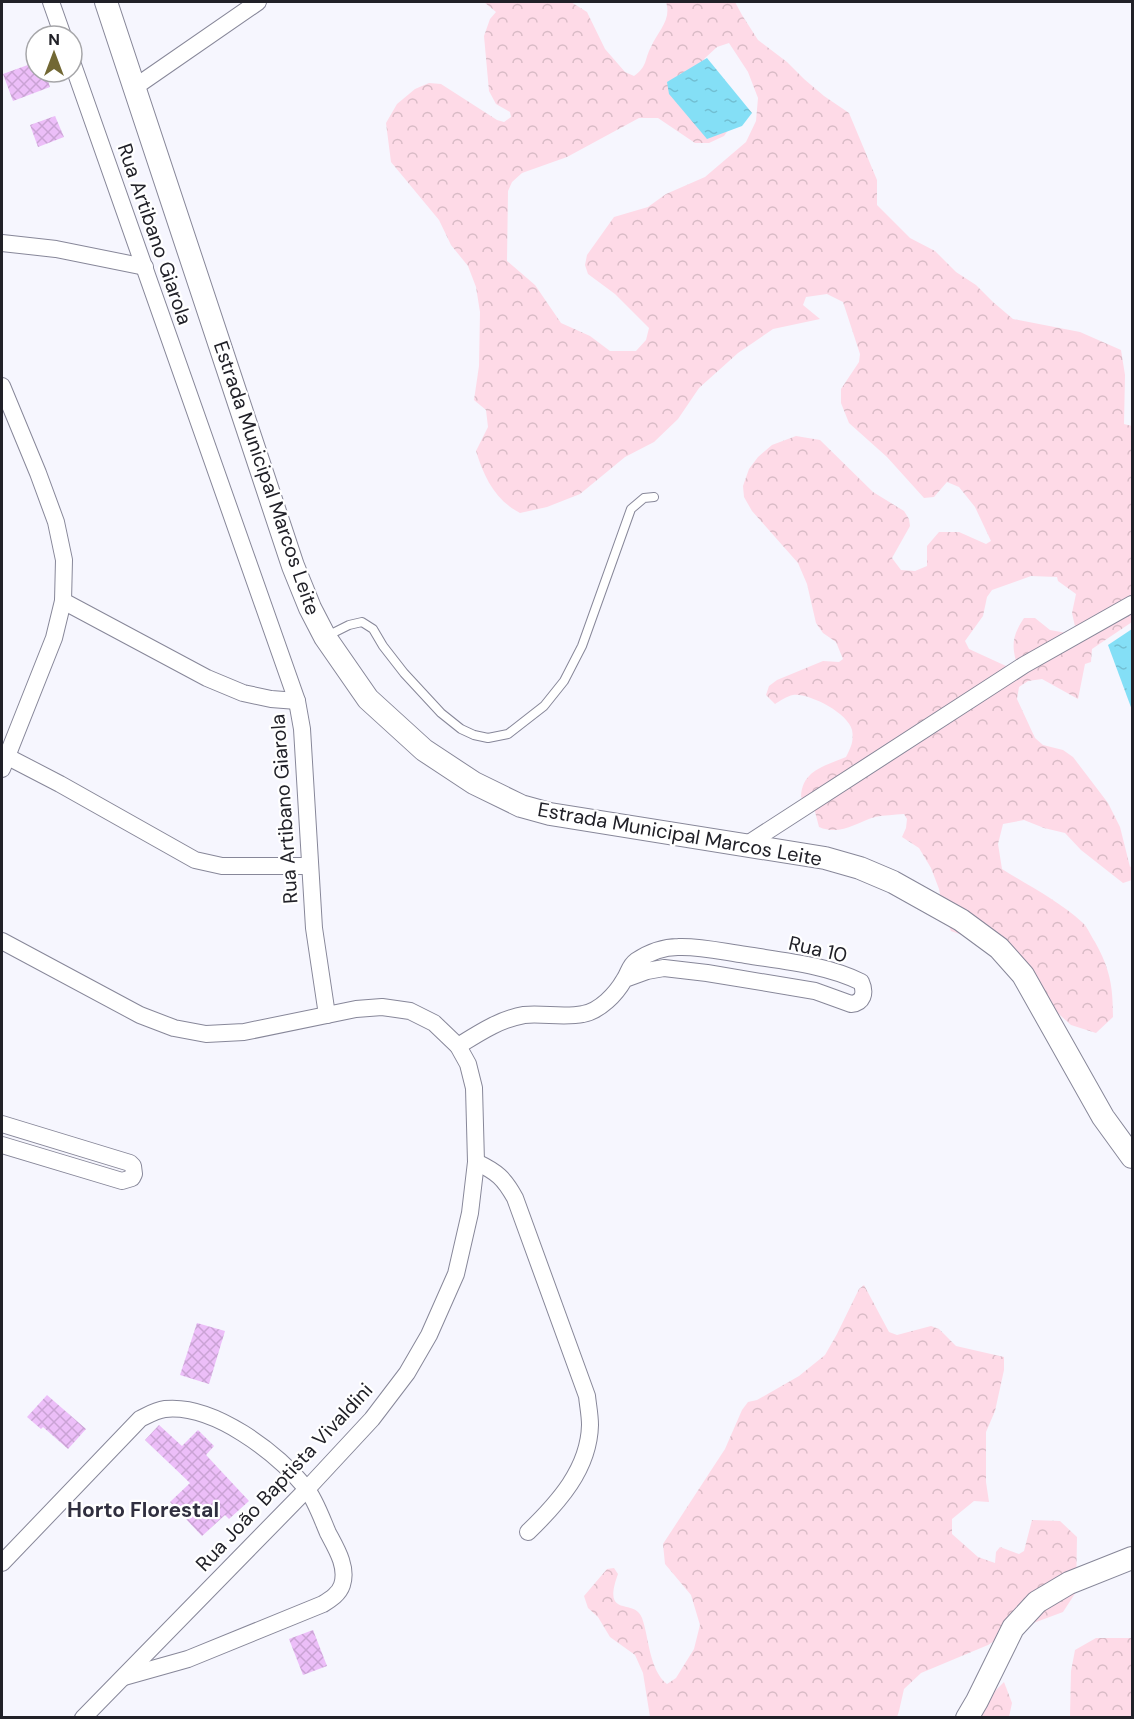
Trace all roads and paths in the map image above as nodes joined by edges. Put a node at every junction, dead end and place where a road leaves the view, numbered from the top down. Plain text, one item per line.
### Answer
1 (51, 2) edge
2 (106, 2) edge
3 (258, 2) edge
4 (59, 24) edge
5 (80, 84) edge
6 (135, 87) junction
7 (2, 243) edge
8 (145, 267) junction
9 (2, 386) edge
10 (654, 496) dead end
11 (63, 601) junction
12 (1132, 604) edge
13 (325, 637) junction
14 (297, 701) junction
15 (4, 762) edge
16 (746, 845) junction
17 (310, 866) junction
18 (2, 941) edge
19 (665, 948) junction
20 (664, 969) junction
21 (625, 979) junction
22 (327, 1015) junction
23 (459, 1046) junction
24 (2, 1124) edge
25 (2, 1145) edge
26 (1132, 1157) edge
27 (476, 1162) junction
28 (307, 1489) junction
29 (528, 1532) dead end
30 (1132, 1558) edge
31 (2, 1563) edge
32 (123, 1678) junction
33 (83, 1718) edge
34 (967, 1718) edge

1 - 4 street
2 - 6 street, Estrada Municipal Marcos Leite
3 - 6 street
5 - 8 street, Rua Artibano Giarola
6 - 13 street, Estrada Municipal Marcos Leite
7 - 8 street
8 - 14 street, Rua Artibano Giarola
9 - 11 street
10 - 13 lane
11 - 14 street
11 - 15 street
12 - 16 street
13 - 16 street, Estrada Municipal Marcos Leite
14 - 17 street, Rua Artibano Giarola
15 - 17 street
16 - 26 street, Estrada Municipal Marcos Leite
17 - 22 street, Rua Artibano Giarola
18 - 22 street, Rua João Baptista Vivaldini
19 - 20 street
19 - 20 street, Rua 10
19 - 21 street, Rua 10
20 - 21 street, Rua 10
21 - 23 street, Rua 10
22 - 23 street, Rua João Baptista Vivaldini
23 - 27 street, Rua João Baptista Vivaldini
24 - 25 street
27 - 28 street, Rua João Baptista Vivaldini
27 - 29 street
28 - 31 street
28 - 32 street, Rua João Baptista Vivaldini
28 - 32 street
30 - 34 street
32 - 33 street, Rua João Baptista Vivaldini

